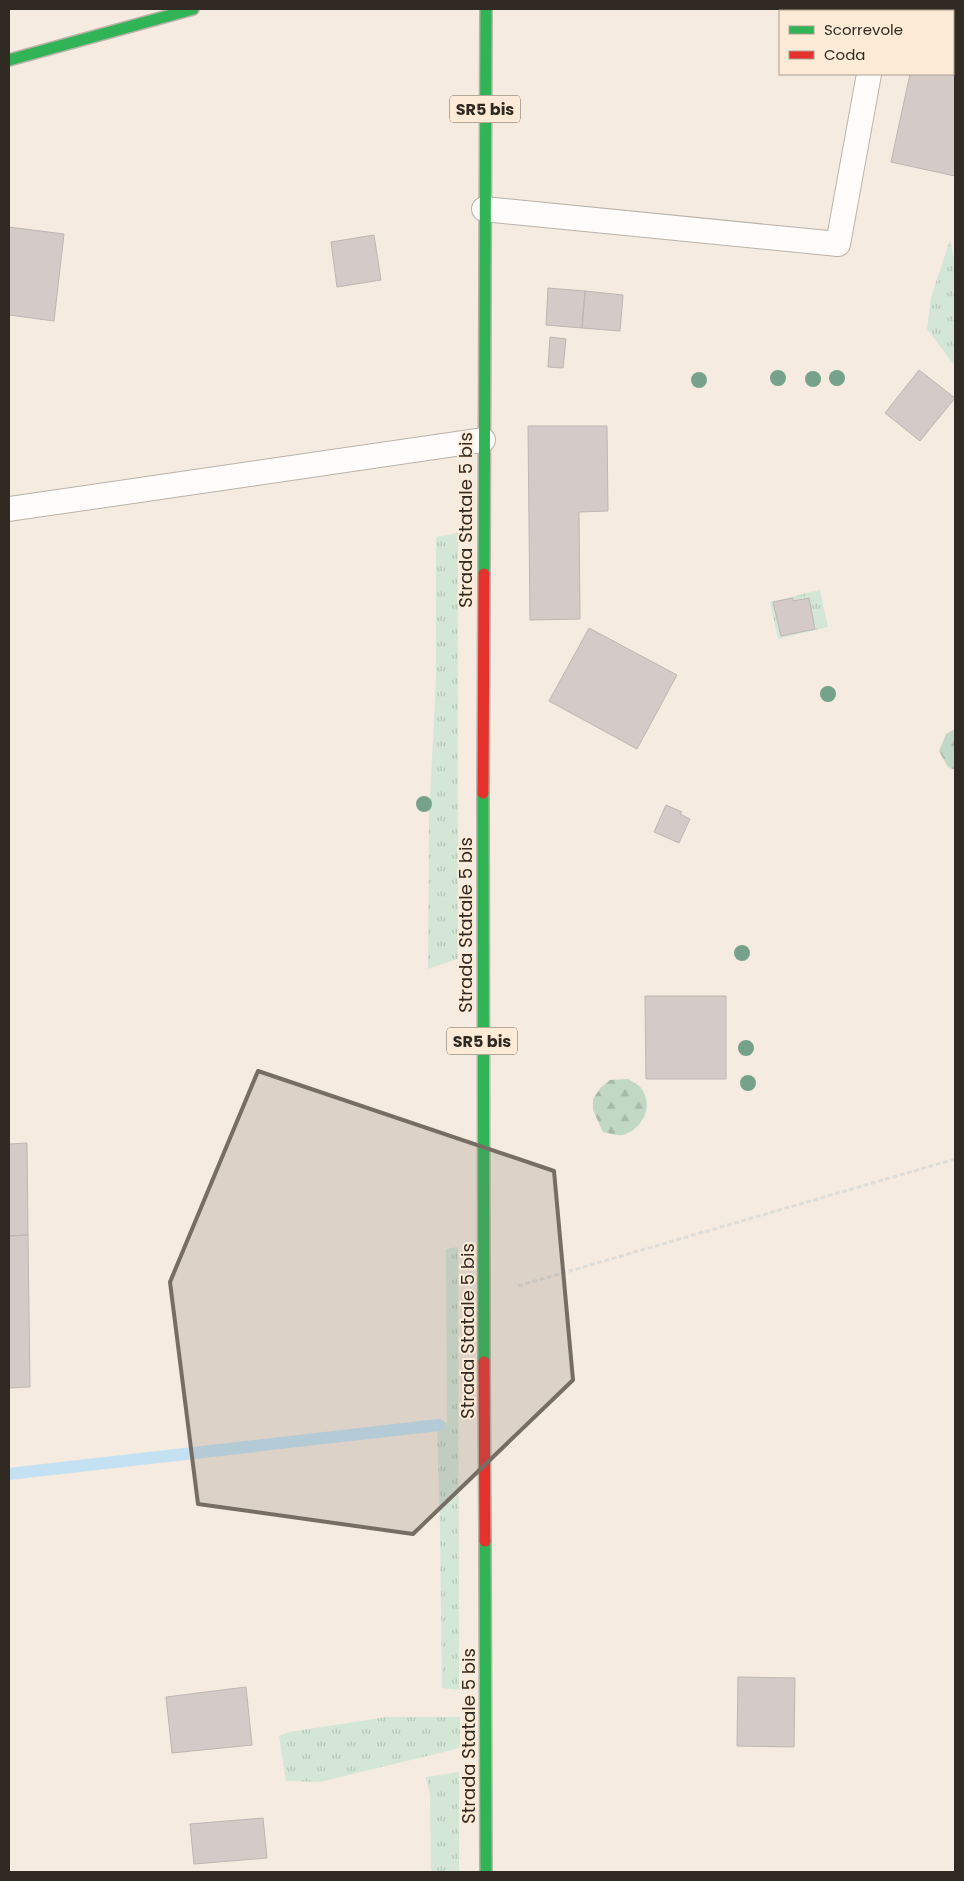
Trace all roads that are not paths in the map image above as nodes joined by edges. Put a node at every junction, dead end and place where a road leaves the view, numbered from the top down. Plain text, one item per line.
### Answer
1 (193, 9) edge
2 (486, 9) edge
3 (9, 60) edge
4 (869, 75) edge
5 (484, 209) junction
6 (483, 440) junction
7 (9, 509) edge
8 (486, 1872) edge

1 - 3 main road
2 - 5 main road, Strada Statale 5 bis / SR5 bis
4 - 5 lane
5 - 6 main road, Strada Statale 5 bis / SR5 bis
6 - 7 lane
6 - 8 main road, Strada Statale 5 bis / SR5 bis

